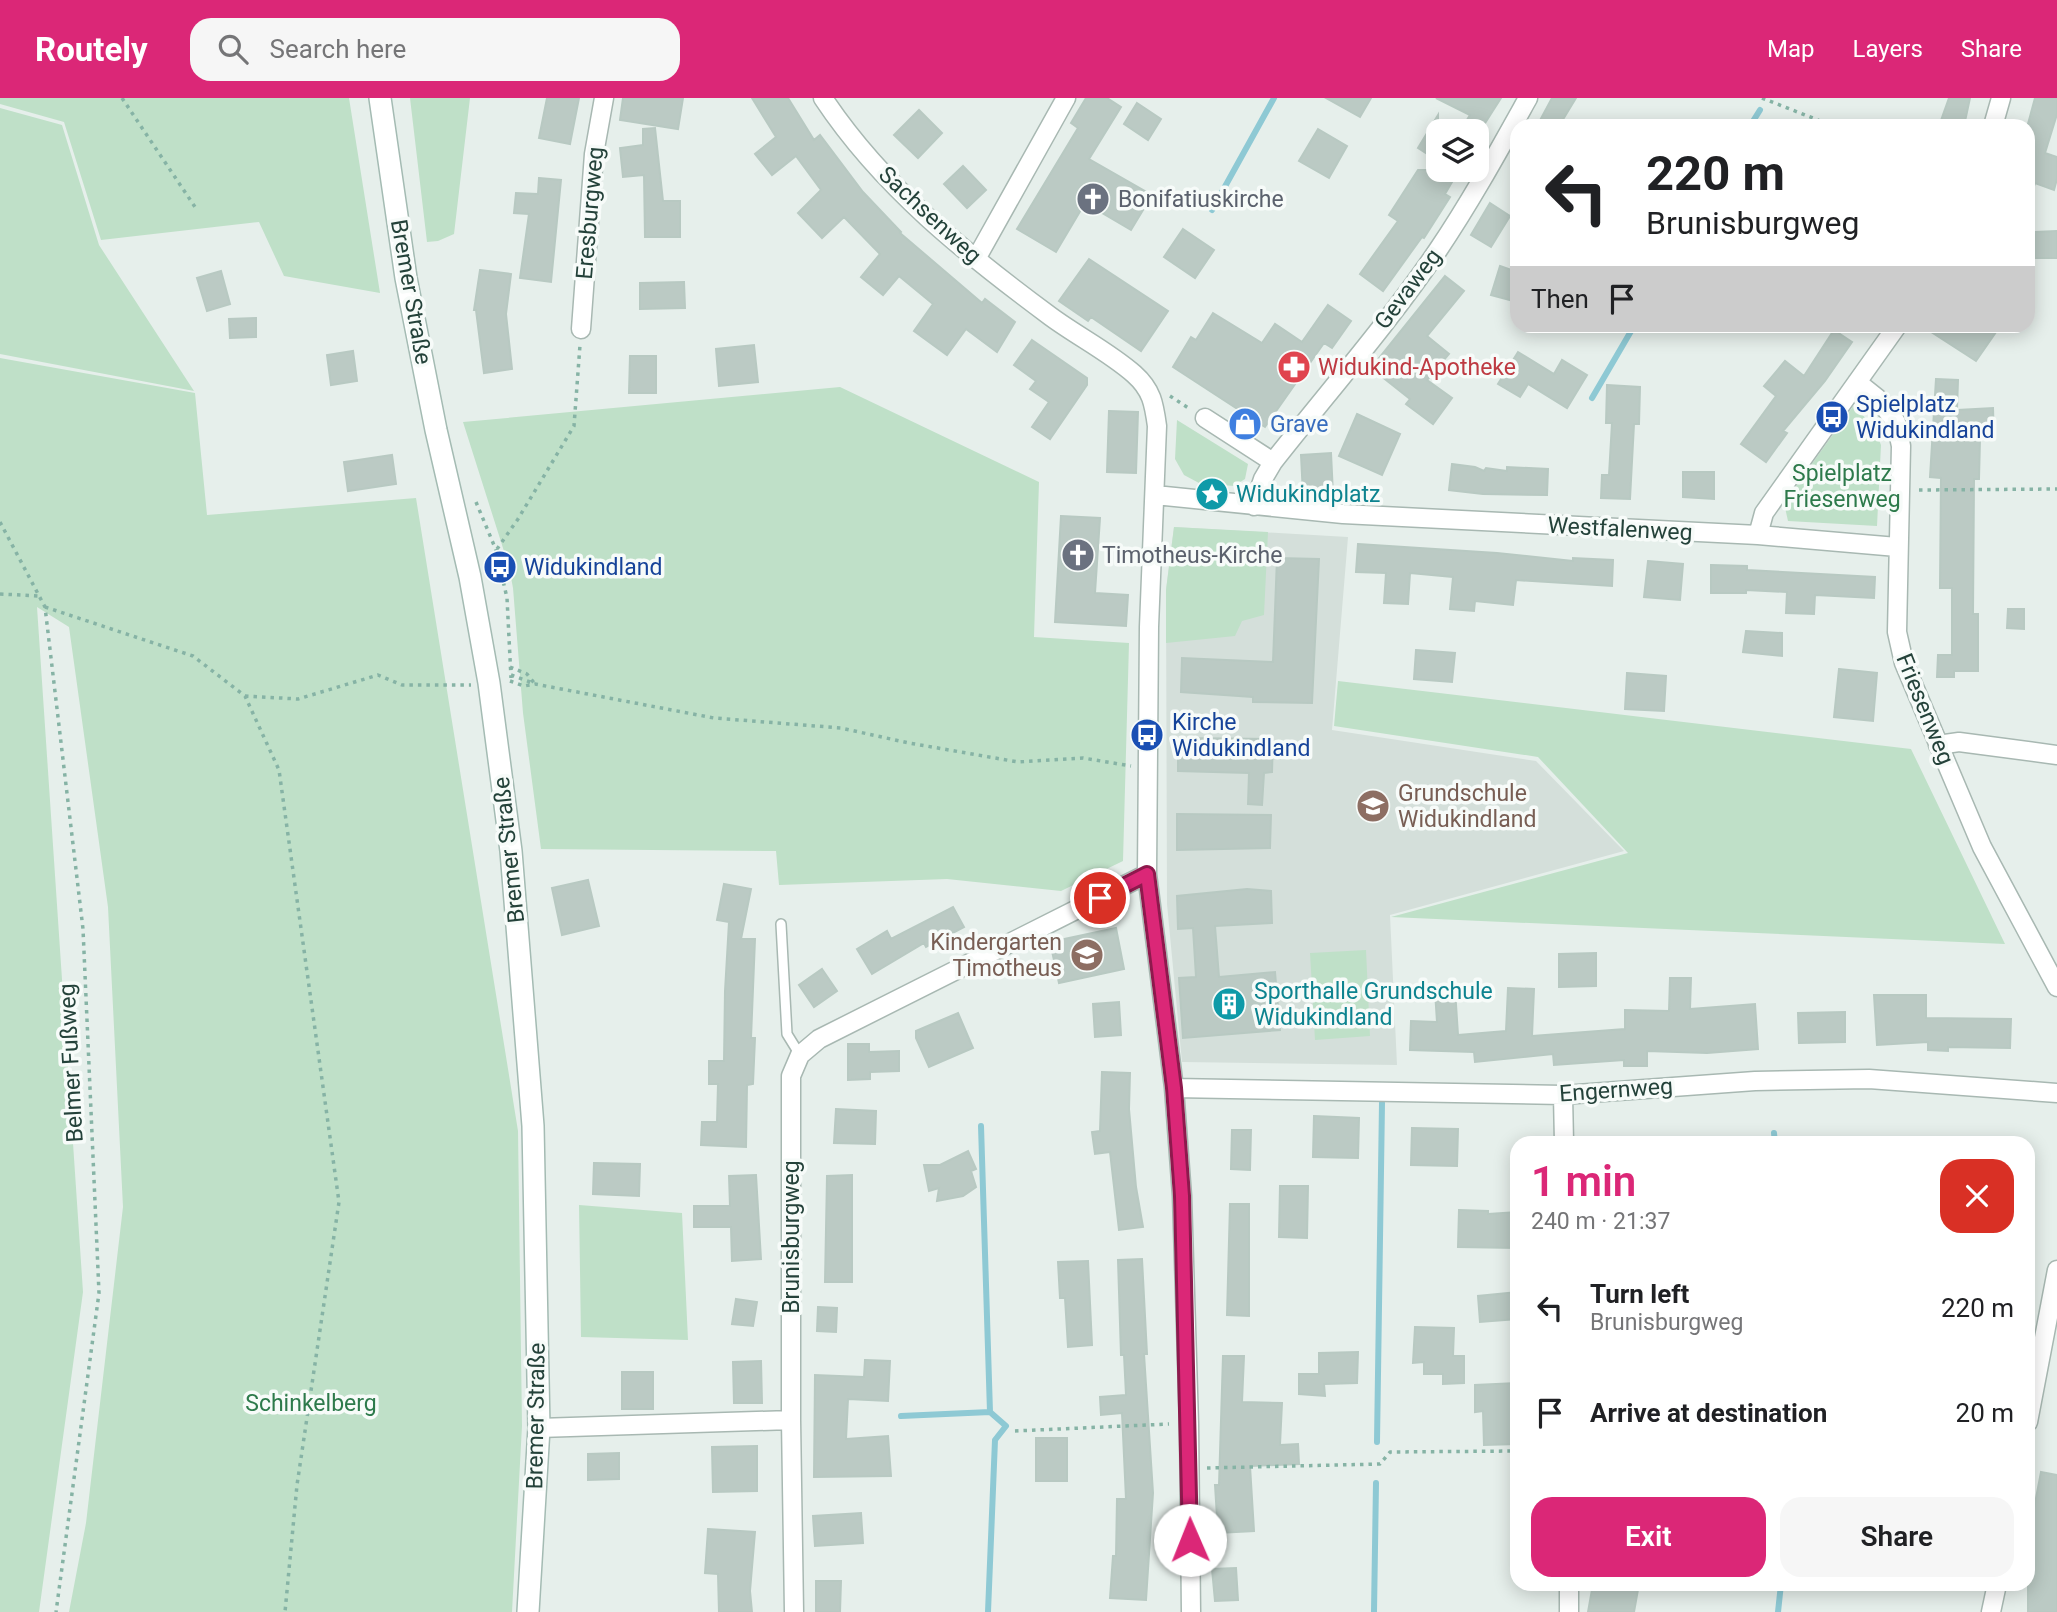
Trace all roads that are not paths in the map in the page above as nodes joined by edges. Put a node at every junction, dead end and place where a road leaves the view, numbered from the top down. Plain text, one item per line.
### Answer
1 (380, 98) edge
2 (604, 98) edge
3 (823, 98) edge
4 (1066, 98) edge
5 (1528, 98) edge
6 (2001, 98) edge
7 (1516, 119) edge
8 (1995, 119) edge
9 (1510, 130) edge
10 (976, 259) junction
11 (581, 329) road end
12 (1892, 333) edge
13 (1857, 382) junction
14 (1205, 418) road end
15 (1273, 461) junction
16 (1155, 495) junction
17 (1255, 506) junction
18 (1758, 534) junction
19 (1897, 547) junction
20 (1938, 745) junction
21 (2057, 755) edge
22 (1147, 874) junction
23 (781, 924) dead end
24 (2057, 987) edge
25 (800, 1055) junction
26 (1174, 1088) junction
27 (2057, 1093) edge
28 (1563, 1095) junction
29 (1564, 1136) edge
30 (2057, 1270) edge
31 (2035, 1364) edge
32 (791, 1420) junction
33 (539, 1428) junction
34 (1569, 1591) edge
35 (1996, 1591) edge
36 (528, 1612) edge
37 (794, 1612) edge
38 (1191, 1612) edge
39 (1569, 1612) edge
40 (1991, 1612) edge

1 - 33 main road, Bremer Straße
2 - 11 street, Eresburgweg
3 - 10 street, Sachsenweg
4 - 10 street
5 - 7 street, Gevaweg
6 - 8 street
9 - 15 street, Gevaweg
10 - 16 street, Sachsenweg
12 - 13 street
13 - 18 street
13 - 19 street, Friesenweg
14 - 15 street
15 - 17 street, Gevaweg
16 - 17 street
16 - 22 street
17 - 18 street, Westfalenweg
18 - 19 street, Westfalenweg
19 - 20 street, Friesenweg
20 - 21 street
20 - 24 street, Friesenweg
22 - 25 street
22 - 26 street
23 - 25 lane
25 - 32 street, Brunisburgweg
26 - 28 street, Engernweg
26 - 38 street
27 - 28 street, Engernweg
28 - 29 street
30 - 31 street
32 - 33 street
32 - 37 street, Brunisburgweg
33 - 36 main road, Bremer Straße
34 - 39 street
35 - 40 street

